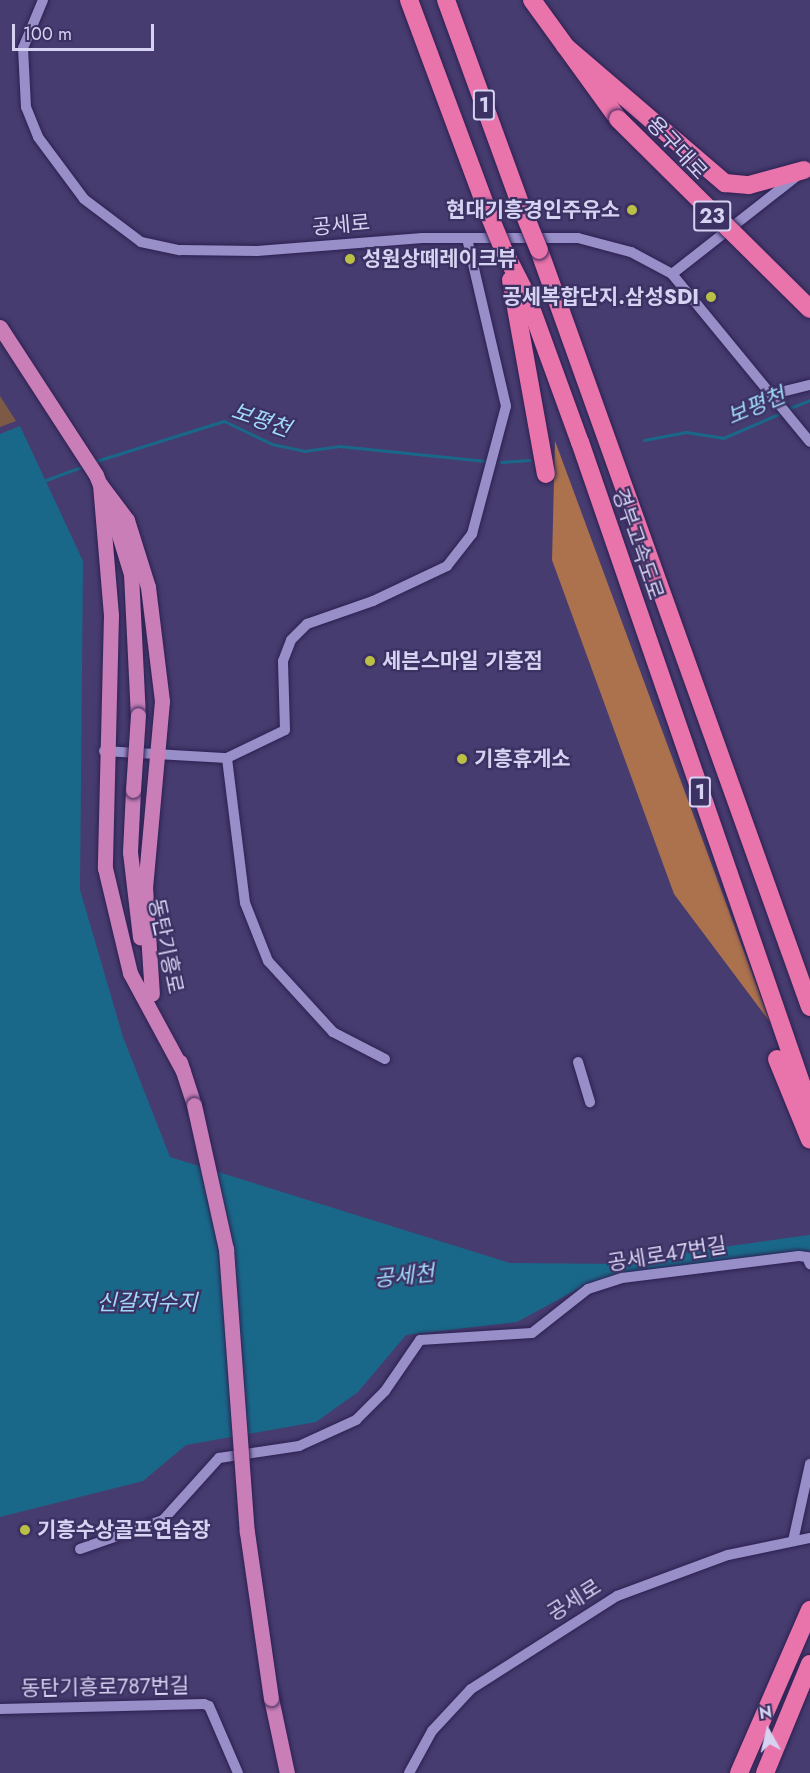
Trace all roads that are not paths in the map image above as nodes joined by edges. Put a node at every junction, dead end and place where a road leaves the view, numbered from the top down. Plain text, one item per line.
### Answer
1 (44, 0) edge
2 (409, 0) edge
3 (446, 0) edge
4 (532, 0) edge
5 (565, 46) junction
6 (807, 168) edge
7 (467, 238) junction
8 (506, 259) junction
9 (672, 274) junction
10 (810, 309) edge
11 (0, 327) edge
12 (810, 385) edge
13 (776, 397) junction
14 (810, 442) edge
15 (542, 474) dead end
16 (98, 480) junction
17 (104, 751) junction
18 (160, 754) junction
19 (227, 758) junction
20 (152, 994) junction
21 (810, 1007) edge
22 (386, 1059) dead end
23 (777, 1059) dead end
24 (578, 1062) dead end
25 (183, 1071) junction
26 (590, 1102) dead end
27 (810, 1109) edge
28 (810, 1140) edge
29 (810, 1264) edge
30 (810, 1464) edge
31 (810, 1538) edge
32 (793, 1541) junction
33 (80, 1549) dead end
34 (810, 1610) edge
35 (810, 1664) edge
36 (0, 1709) edge
37 (238, 1773) edge
38 (287, 1773) edge
39 (409, 1773) edge
40 (739, 1773) edge
41 (765, 1773) edge

1 - 7 street, 공세로
2 - 8 highway, 경부고속도로 / 1, bridge
3 - 21 highway, 경부고속도로 / 1, bridge
4 - 5 highway, 용구대로 / 23
5 - 6 highway
5 - 10 highway, 용구대로 / 23, bridge
6 - 9 street
7 - 9 street, 공세로
7 - 19 street
8 - 15 highway
8 - 27 highway, 경부고속도로 / 1
9 - 13 street, 공세로
11 - 16 main road
12 - 13 street
13 - 14 street, 공세로
16 - 17 main road
16 - 18 main road
16 - 20 main road, 동탄기흥로, bridge
17 - 18 street
17 - 25 main road
18 - 19 street
18 - 20 main road
19 - 22 street
20 - 25 main road, 동탄기흥로
23 - 28 highway
24 - 26 street
25 - 38 main road, 동탄기흥로, bridge
29 - 33 street, 공세로47번길
30 - 32 street
31 - 32 street, 공세로
32 - 39 street, 공세로
34 - 40 highway
35 - 41 highway
36 - 37 street, 동탄기흥로787번길

